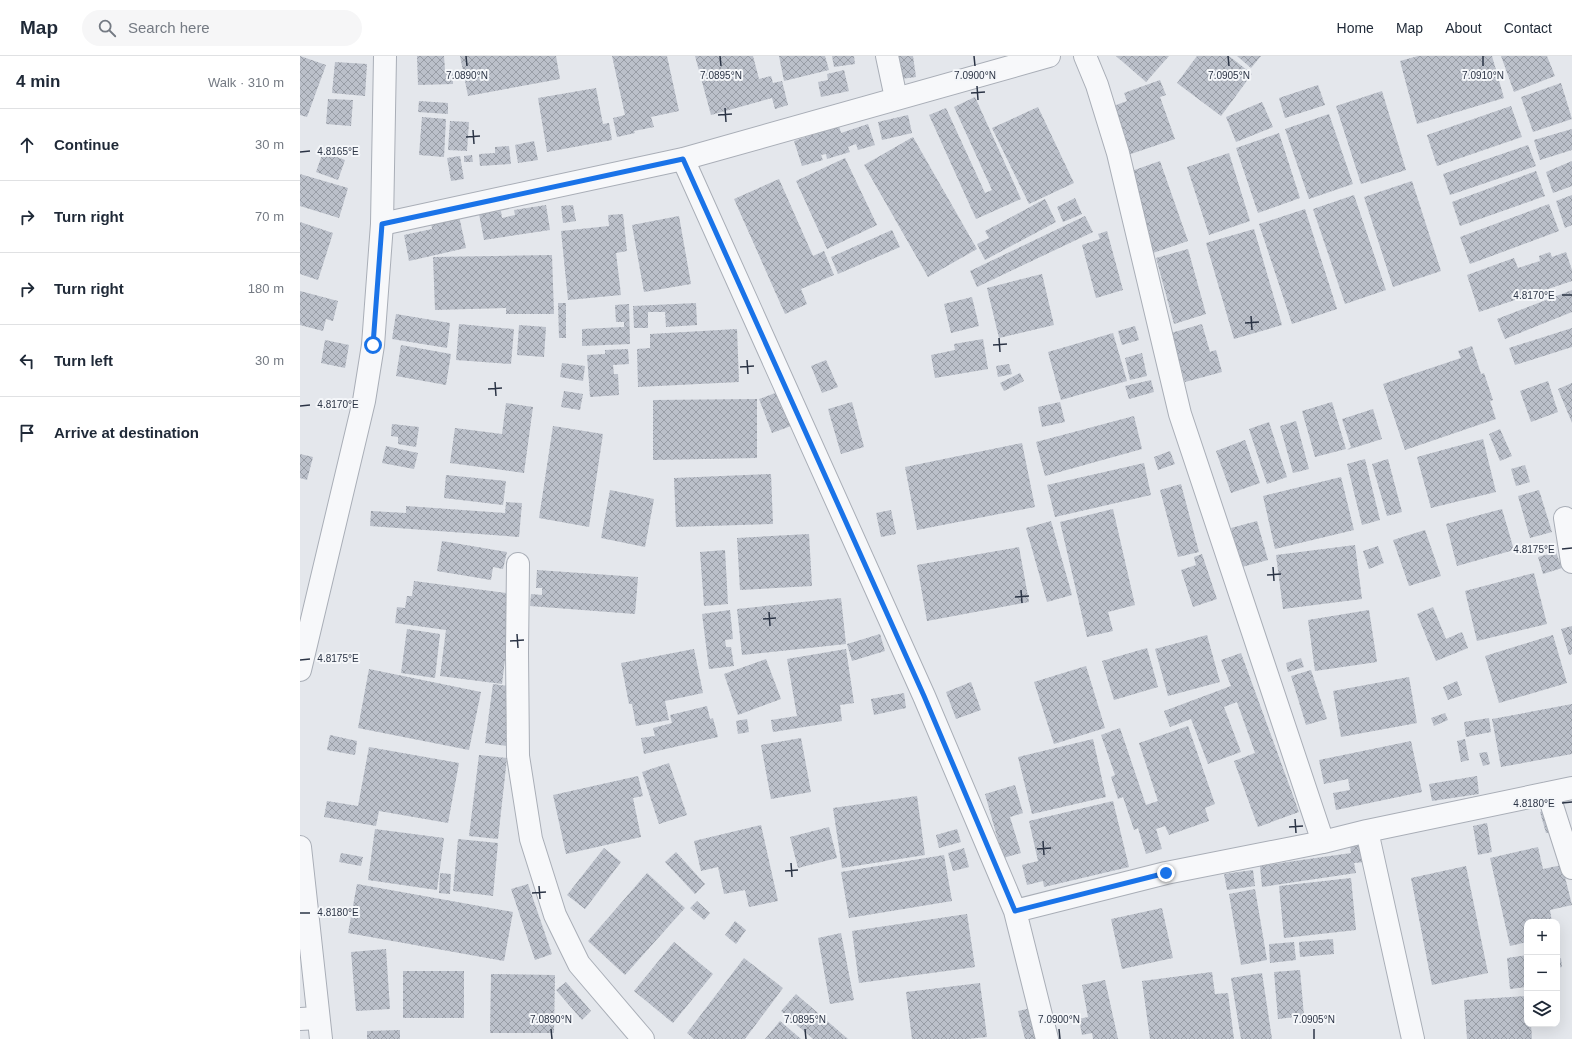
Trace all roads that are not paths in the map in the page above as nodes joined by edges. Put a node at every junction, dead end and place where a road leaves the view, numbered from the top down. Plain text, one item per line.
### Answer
1 (385, 56) edge
2 (887, 56) edge
3 (1049, 56) edge
4 (1085, 56) edge
5 (896, 98) junction
6 (683, 159) junction
7 (382, 224) junction
8 (1565, 518) dead end
9 (1572, 562) edge
10 (518, 564) dead end
11 (300, 670) edge
12 (1572, 788) edge
13 (1548, 792) junction
14 (1367, 831) junction
15 (1323, 842) junction
16 (300, 847) edge
17 (1572, 868) edge
18 (1015, 911) junction
19 (313, 1025) edge
20 (643, 1039) edge
21 (1047, 1039) edge
22 (1413, 1039) edge

1 - 7 street
2 - 5 street
3 - 5 street
4 - 15 street
5 - 6 street
6 - 7 street
6 - 18 street
7 - 11 street
8 - 9 street
10 - 20 street
12 - 13 street
13 - 14 street
13 - 17 street
14 - 15 street
14 - 22 street
15 - 18 street
16 - 19 street
18 - 21 street

